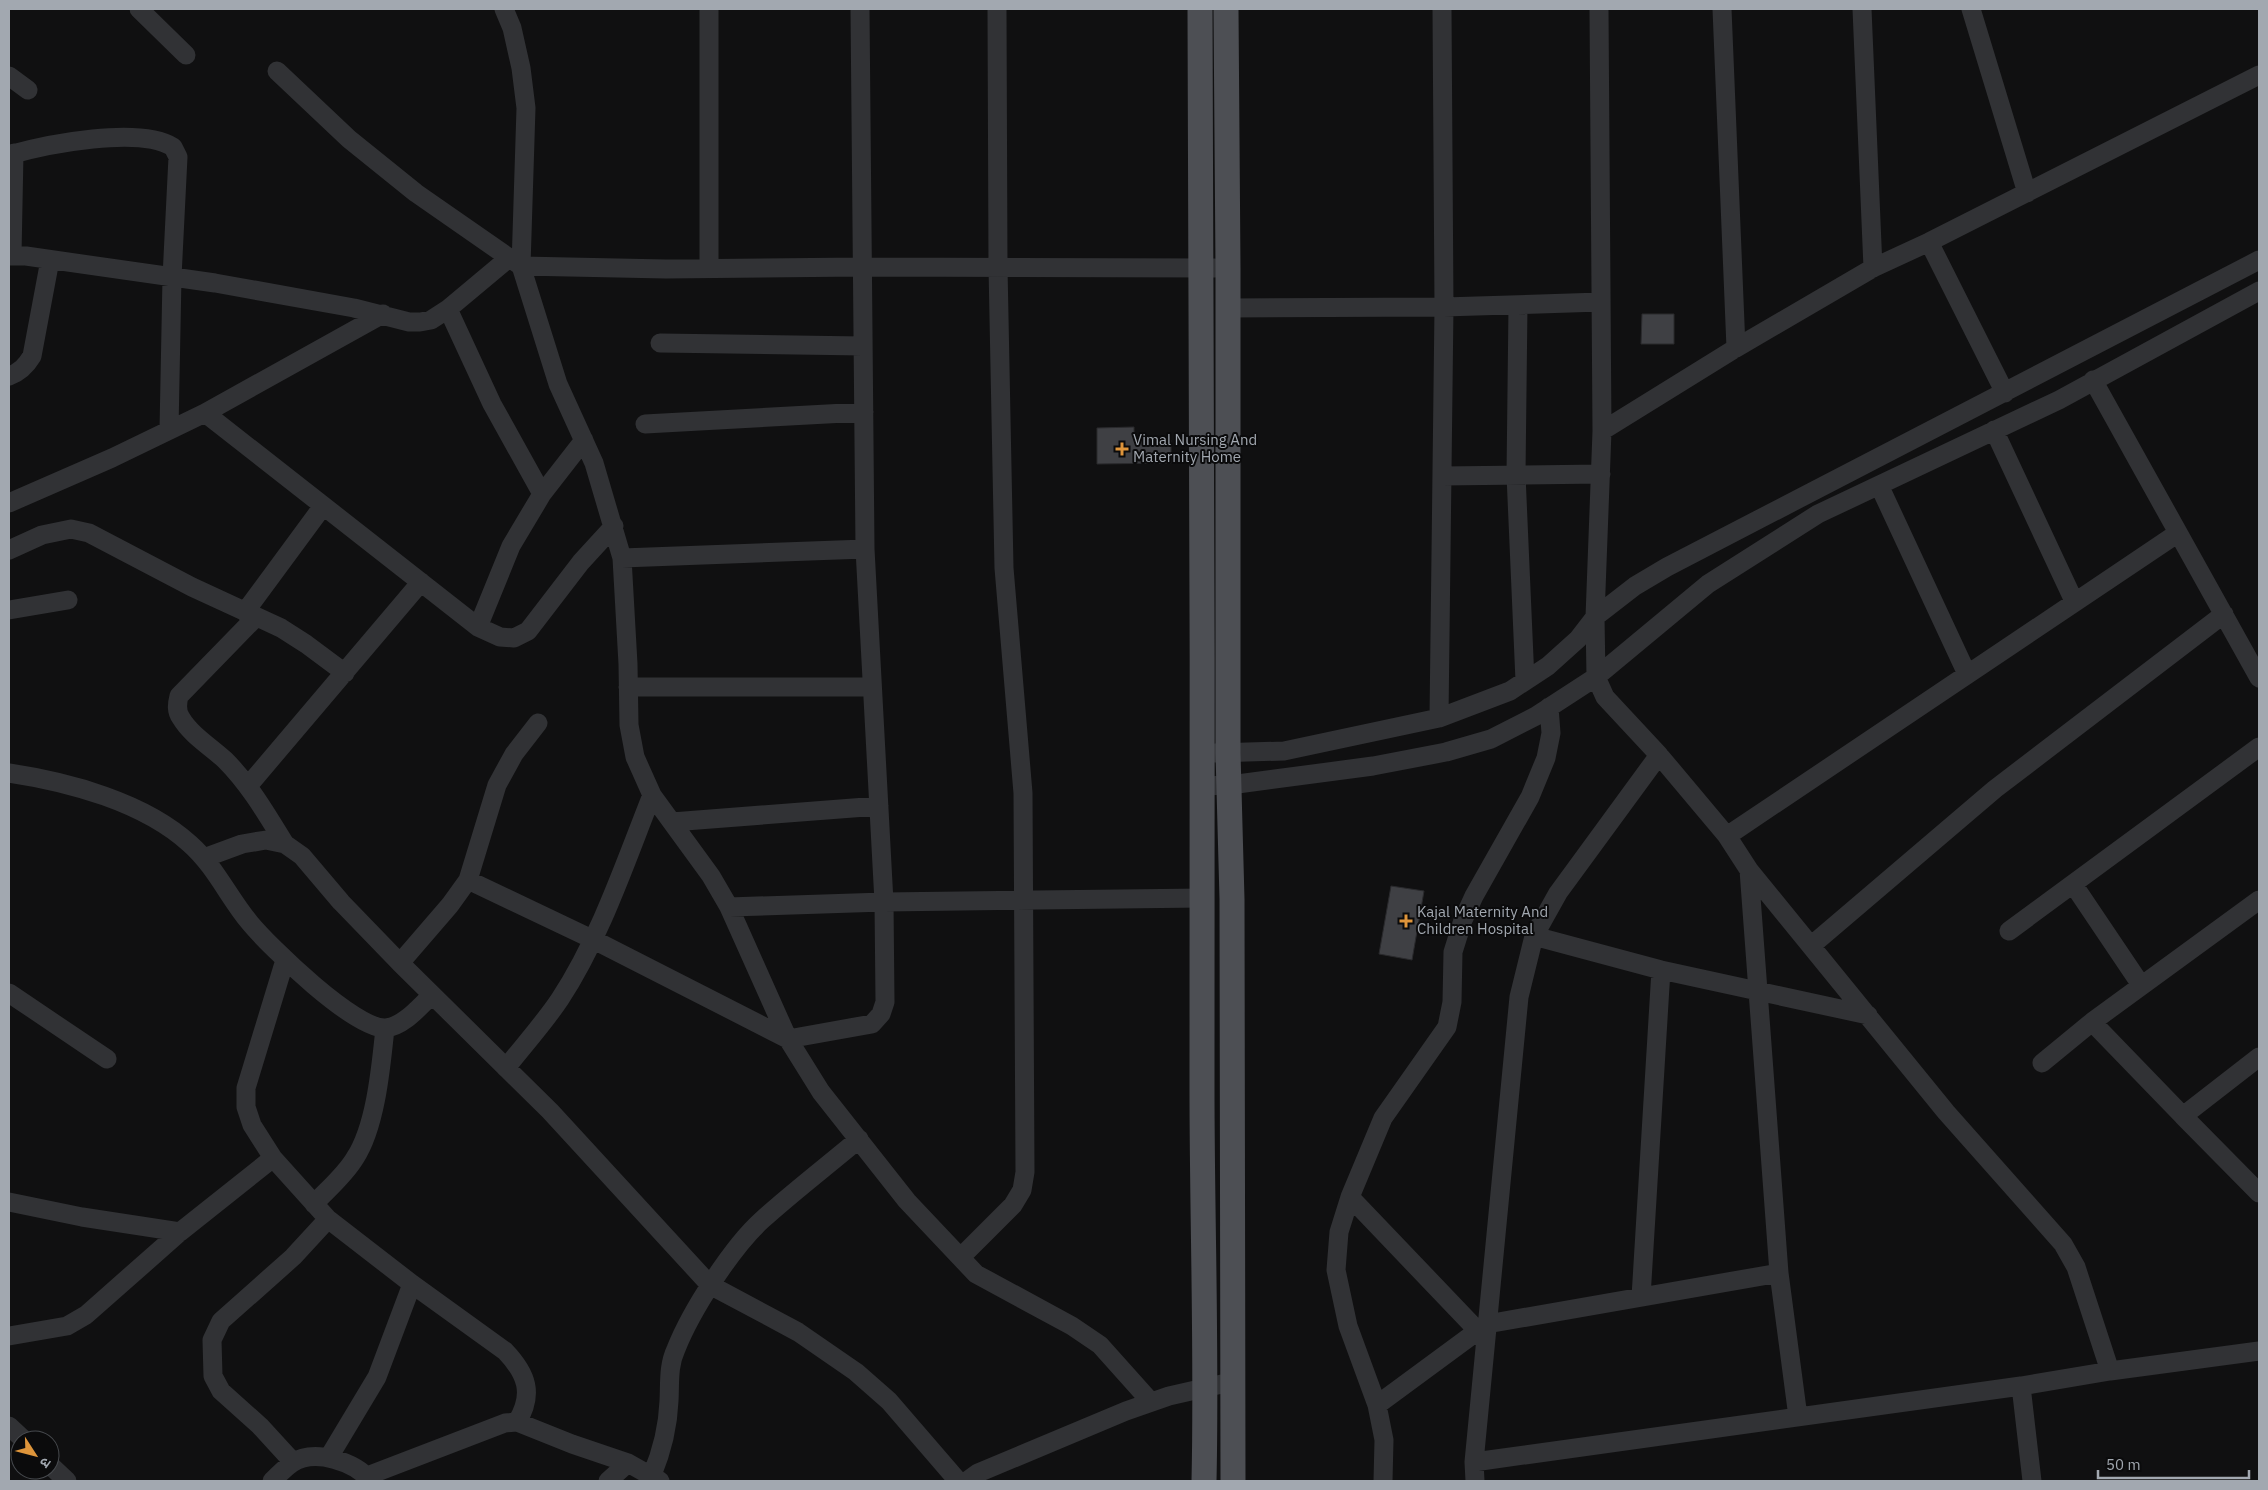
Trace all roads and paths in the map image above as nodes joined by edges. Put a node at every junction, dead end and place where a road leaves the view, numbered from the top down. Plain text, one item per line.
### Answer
1 (139, 9) edge
2 (504, 9) edge
3 (709, 9) edge
4 (860, 9) edge
5 (997, 9) edge
6 (1200, 9) edge
7 (1226, 9) edge
8 (1442, 9) edge
9 (1599, 9) edge
10 (1722, 9) edge
11 (1862, 9) edge
12 (1971, 9) edge
13 (186, 55) dead end
14 (277, 71) dead end
15 (2259, 75) edge
16 (9, 76) edge
17 (28, 90) dead end
18 (11, 154) edge
19 (2027, 193) junction
20 (1930, 242) junction
21 (11, 256) edge
22 (50, 260) junction
23 (2259, 260) edge
24 (515, 262) junction
25 (709, 267) junction
26 (862, 267) junction
27 (998, 267) junction
28 (1202, 268) junction
29 (1228, 268) junction
30 (1873, 268) junction
31 (172, 277) junction
32 (2259, 291) edge
33 (1601, 302) junction
34 (1518, 305) junction
35 (1228, 308) junction
36 (1444, 308) junction
37 (448, 309) junction
38 (383, 314) junction
39 (660, 343) dead end
40 (863, 346) junction
41 (1736, 348) junction
42 (9, 376) edge
43 (2093, 380) junction
44 (2005, 393) junction
45 (205, 412) junction
46 (864, 412) junction
47 (645, 424) dead end
48 (170, 430) junction
49 (1994, 430) junction
50 (1602, 431) junction
51 (584, 440) junction
52 (1600, 474) junction
53 (1516, 475) junction
54 (1442, 476) junction
55 (1879, 485) junction
56 (542, 494) junction
57 (9, 503) edge
58 (323, 506) junction
59 (614, 526) junction
60 (2178, 533) junction
61 (865, 549) junction
62 (9, 550) edge
63 (622, 558) junction
64 (421, 582) junction
65 (68, 600) dead end
66 (2074, 601) junction
67 (9, 610) edge
68 (250, 614) junction
69 (2224, 614) junction
70 (1595, 617) junction
71 (478, 627) junction
72 (344, 673) junction
73 (1967, 674) junction
74 (1596, 677) junction
75 (2259, 678) edge
76 (1525, 681) junction
77 (628, 687) junction
78 (872, 687) junction
79 (1549, 707) junction
80 (1439, 718) junction
81 (538, 722) dead end
82 (2259, 747) edge
83 (1228, 753) junction
84 (1203, 754) junction
85 (1659, 755) junction
86 (9, 773) edge
87 (1230, 785) junction
88 (248, 786) junction
89 (1203, 786) junction
90 (652, 795) junction
91 (878, 806) junction
92 (672, 822) junction
93 (1727, 836) junction
94 (285, 844) junction
95 (204, 858) junction
96 (1749, 870) junction
97 (468, 880) junction
98 (2073, 884) junction
99 (1203, 898) junction
100 (2259, 900) edge
101 (1022, 901) junction
102 (884, 902) junction
103 (729, 907) junction
104 (2010, 931) dead end
105 (1534, 936) junction
106 (592, 938) junction
107 (1812, 945) junction
108 (284, 960) junction
109 (400, 963) junction
110 (1661, 970) junction
111 (2141, 985) junction
112 (1758, 989) junction
113 (9, 993) edge
114 (432, 995) junction
115 (1868, 1015) junction
116 (2092, 1022) junction
117 (385, 1028) junction
118 (788, 1039) junction
119 (2259, 1057) edge
120 (107, 1059) dead end
121 (2042, 1064) dead end
122 (506, 1068) junction
123 (2184, 1116) junction
124 (858, 1140) junction
125 (273, 1158) junction
126 (2259, 1193) edge
127 (1350, 1197) junction
128 (9, 1202) edge
129 (314, 1204) junction
130 (328, 1219) junction
131 (180, 1232) junction
132 (961, 1257) junction
133 (1779, 1273) junction
134 (412, 1284) junction
135 (710, 1285) junction
136 (1642, 1297) junction
137 (1482, 1327) junction
138 (9, 1336) edge
139 (2259, 1351) edge
140 (2110, 1371) junction
141 (1235, 1381) junction
142 (2021, 1386) junction
143 (1206, 1388) junction
144 (1151, 1402) junction
145 (1377, 1405) junction
146 (1798, 1417) junction
147 (517, 1422) junction
148 (329, 1457) junction
149 (293, 1462) junction
150 (1474, 1462) junction
151 (628, 1463) junction
152 (656, 1478) edge
153 (369, 1479) edge
154 (272, 1481) edge
155 (608, 1481) edge
156 (958, 1481) edge
157 (966, 1481) edge
158 (1204, 1481) edge
159 (1233, 1481) edge
160 (1383, 1481) edge
161 (1475, 1481) edge
162 (2032, 1481) edge

1 - 13 street
2 - 24 street
3 - 25 street
4 - 26 street
5 - 27 street
6 - 28 main road
7 - 29 main road
8 - 36 street
9 - 33 street
10 - 41 street
11 - 30 street
12 - 19 street
14 - 24 street
15 - 19 street
16 - 17 street
18 - 21 street
18 - 31 street
19 - 20 street
20 - 30 street
20 - 44 street
21 - 22 street
22 - 31 street
22 - 42 street
23 - 44 street
24 - 25 street
24 - 37 street
24 - 51 street
25 - 26 street
26 - 27 street
26 - 40 street
27 - 28 street
27 - 101 street
28 - 29 street
28 - 84 main road
29 - 35 main road
30 - 41 street
31 - 38 street
31 - 48 street
32 - 43 street
33 - 34 street
33 - 50 street
34 - 36 street
34 - 53 street
35 - 36 street
35 - 83 main road
36 - 54 street
37 - 38 street
37 - 56 street
38 - 45 street
39 - 40 street
40 - 46 street
41 - 50 street
43 - 49 street
43 - 60 street
44 - 70 street
45 - 48 street
45 - 58 street
46 - 47 street
46 - 61 street
48 - 57 street
49 - 55 street
49 - 66 street
50 - 52 street
51 - 56 street
51 - 59 street
52 - 53 street
52 - 70 street
53 - 54 street
53 - 76 street
54 - 80 street
55 - 73 street
55 - 74 street
56 - 71 street
58 - 64 street
58 - 68 street
59 - 63 street
59 - 71 street
60 - 66 street
60 - 69 street
61 - 63 street
61 - 78 street
62 - 68 street
63 - 77 street
64 - 71 street
64 - 72 street
65 - 67 street
66 - 73 street
68 - 72 street
68 - 88 street
69 - 75 street
69 - 107 street
70 - 74 street
70 - 76 street
72 - 88 street
73 - 93 street
74 - 79 street
74 - 85 street
76 - 80 street
77 - 78 street
77 - 90 street
78 - 91 street
79 - 87 street
79 - 127 street
80 - 83 street
81 - 97 street
82 - 98 street
83 - 84 street
83 - 87 main road
84 - 89 main road
85 - 93 street
85 - 105 street
86 - 95 street
87 - 89 street
87 - 141 main road
88 - 94 street
89 - 99 main road
90 - 92 street
90 - 106 street
91 - 92 street
91 - 102 street
92 - 103 street
93 - 96 street
94 - 95 street
94 - 109 street
95 - 108 street
96 - 107 street
96 - 112 street
97 - 106 street
97 - 109 street
98 - 104 street
98 - 111 street
99 - 101 street
99 - 143 main road
100 - 111 street
101 - 102 street
101 - 132 street
102 - 103 street
102 - 118 street
103 - 118 street
105 - 110 street
105 - 137 street
106 - 118 street
106 - 122 street
107 - 115 street
108 - 117 street
108 - 125 street
109 - 114 street
110 - 112 street
110 - 136 street
111 - 116 street
112 - 115 street
112 - 133 street
113 - 120 street
114 - 117 street
114 - 122 street
115 - 140 street
116 - 121 street
116 - 123 street
117 - 129 street
118 - 124 street
119 - 123 street
122 - 135 street
123 - 126 street
124 - 132 street
124 - 135 street
125 - 129 street
125 - 131 street
127 - 137 street
127 - 145 street
128 - 131 street
129 - 130 street
130 - 134 street
130 - 149 street
131 - 138 street
132 - 144 street
133 - 136 street
133 - 146 street
134 - 147 street
134 - 148 street
135 - 152 street
135 - 156 street
136 - 137 street
137 - 145 street
137 - 150 street
139 - 140 street
140 - 142 street
141 - 143 street
141 - 159 main road
142 - 146 street
142 - 162 street
143 - 144 street
143 - 158 main road
144 - 157 street
145 - 160 street
146 - 150 street
147 - 151 street
147 - 153 street
148 - 149 street
148 - 153 street
149 - 154 street
150 - 161 street
151 - 152 street
151 - 155 street

